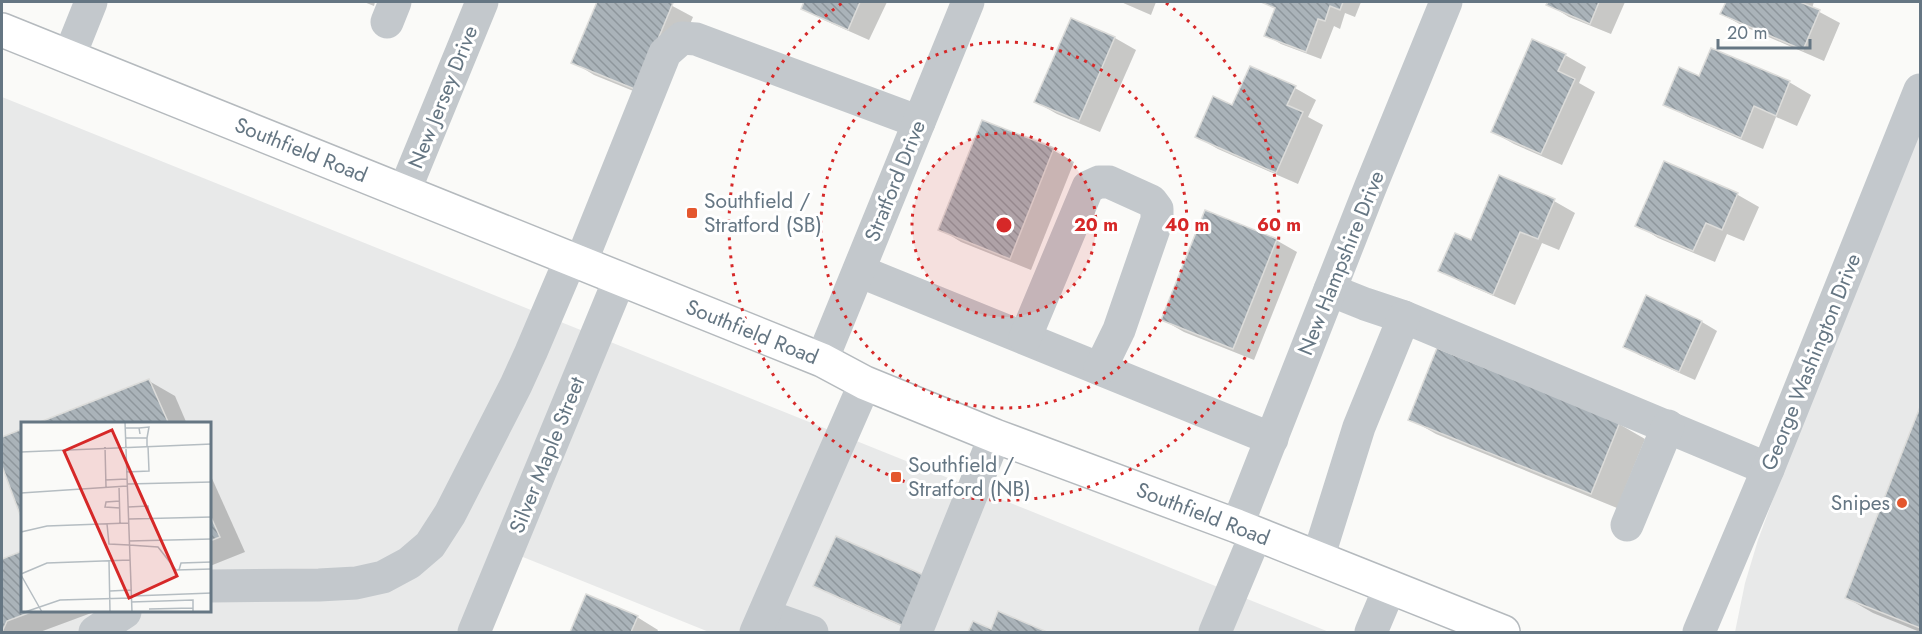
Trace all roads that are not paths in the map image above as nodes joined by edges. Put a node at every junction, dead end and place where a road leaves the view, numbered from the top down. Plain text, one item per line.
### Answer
1 (90, 2) edge
2 (482, 2) edge
3 (968, 2) edge
4 (1446, 2) edge
5 (3, 35) edge
6 (69, 57) junction
7 (1920, 90) edge
8 (918, 122) junction
9 (404, 192) junction
10 (576, 260) junction
11 (860, 271) junction
12 (620, 279) junction
13 (1330, 290) junction
14 (1404, 317) junction
15 (1024, 338) junction
16 (822, 360) junction
17 (1100, 369) junction
18 (865, 383) junction
19 (1668, 426) junction
20 (995, 436) junction
21 (1272, 439) junction
22 (1768, 469) junction
23 (1627, 525) dead end
24 (1247, 530) junction
25 (1318, 558) junction
26 (212, 586) edge
27 (1390, 587) junction
28 (123, 613) edge
29 (760, 624) edge
30 (95, 633) edge
31 (474, 633) edge
32 (812, 633) edge
33 (916, 633) edge
34 (1215, 633) edge
35 (1371, 633) edge
36 (1503, 633) edge
37 (1698, 633) edge

1 - 6 street
2 - 9 street, New Jersey Drive
3 - 8 street, Stratford Drive
4 - 13 street, New Hampshire Drive
5 - 6 main road, Southfield Road
6 - 9 main road, Southfield Road
7 - 22 street, George Washington Drive
8 - 10 street
8 - 11 street, Stratford Drive
9 - 10 main road, Southfield Road
10 - 12 main road, Southfield Road
10 - 26 street
11 - 15 street
11 - 16 street, Stratford Drive
12 - 16 main road, Southfield Road
12 - 31 street, Silver Maple Street
13 - 14 street
13 - 21 street, New Hampshire Drive
14 - 19 street
14 - 25 street
15 - 17 street
15 - 17 street
16 - 18 main road, Southfield Road
17 - 21 street
18 - 20 main road, Southfield Road
18 - 29 street
19 - 22 street
19 - 23 street
20 - 24 main road, Southfield Road
20 - 33 street
21 - 24 street, New Hampshire Drive
22 - 37 street, George Washington Drive
24 - 25 main road, Southfield Road
24 - 34 street, New Hampshire Drive
25 - 27 main road, Southfield Road
27 - 35 street
27 - 36 main road, Southfield Road
28 - 30 street
29 - 32 street

